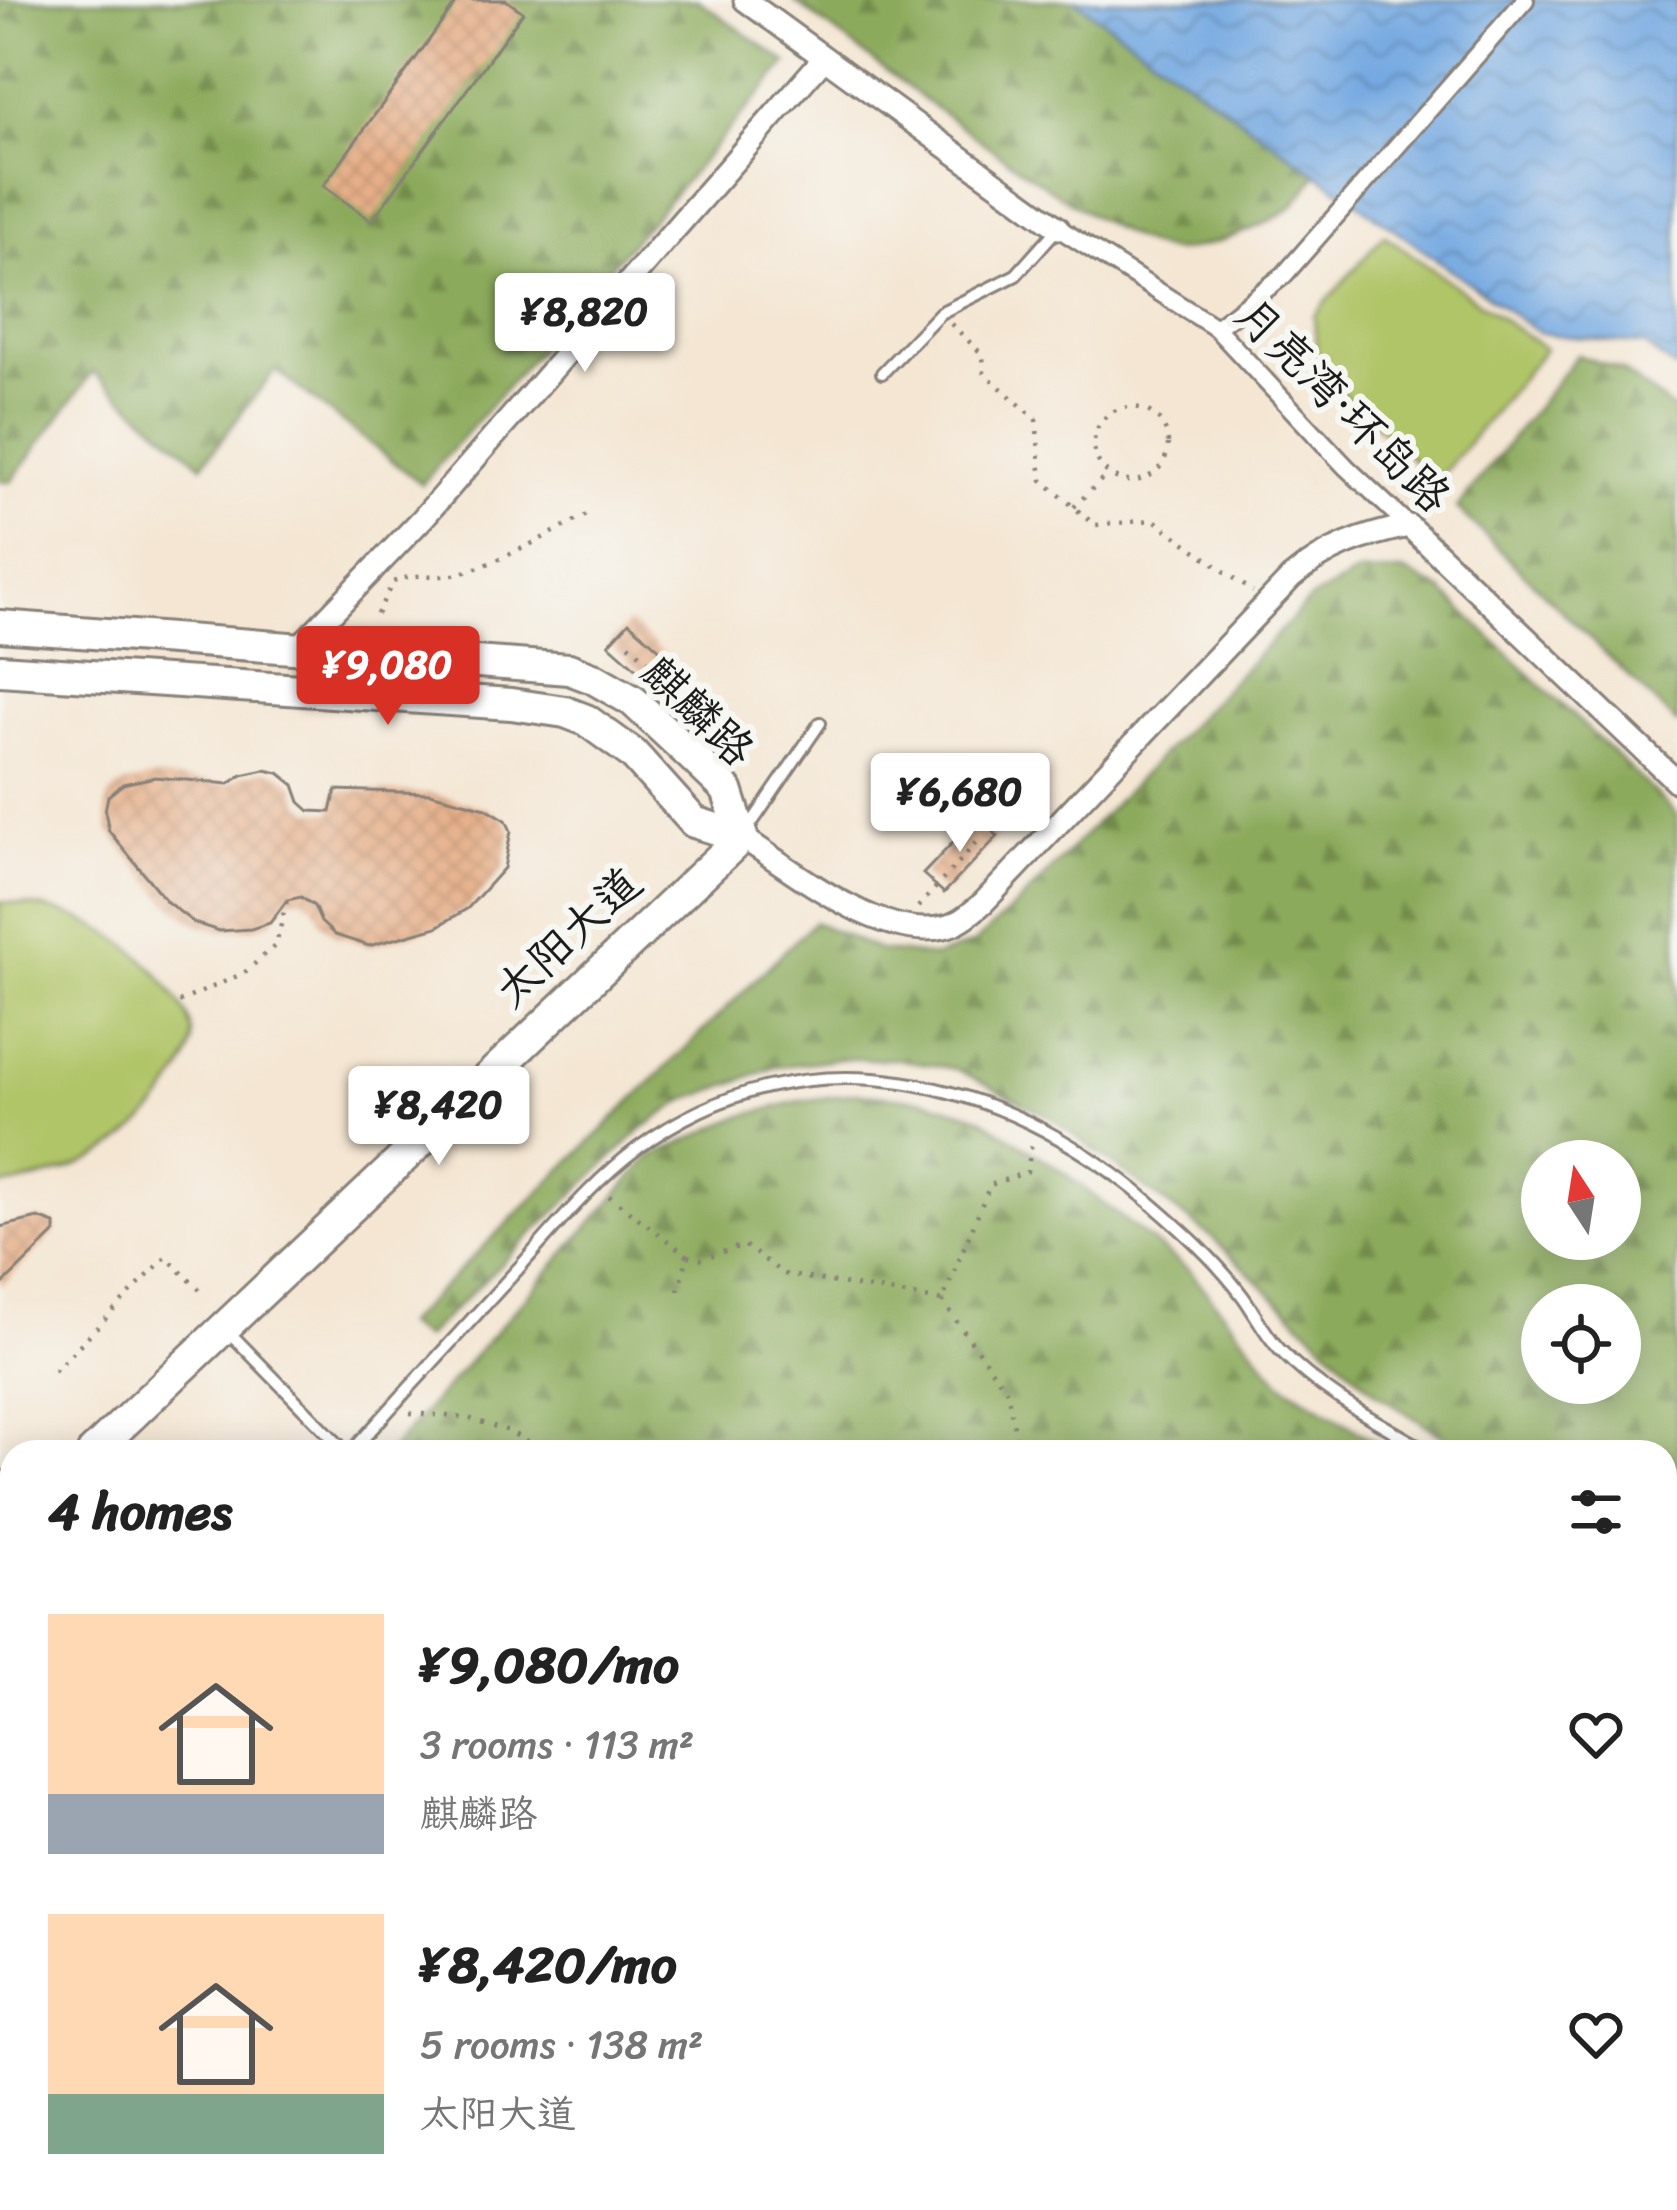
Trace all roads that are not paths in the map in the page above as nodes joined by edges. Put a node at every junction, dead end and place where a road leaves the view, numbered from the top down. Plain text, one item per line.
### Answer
1 (745, 0) edge
2 (1525, 0) edge
3 (824, 58) junction
4 (1058, 227) junction
5 (1216, 328) junction
6 (882, 373) dead end
7 (1409, 526) junction
8 (0, 626) edge
9 (297, 649) junction
10 (0, 670) edge
11 (820, 723) dead end
12 (1677, 782) edge
13 (742, 837) junction
14 (224, 1327) junction
15 (106, 1440) edge
16 (337, 1440) edge
17 (360, 1440) edge
18 (1408, 1440) edge

1 - 3 street, 月亮湾·环岛路
2 - 5 street
3 - 4 street, 月亮湾·环岛路
3 - 9 street
4 - 5 street, 月亮湾·环岛路
4 - 6 lane
5 - 7 street, 月亮湾·环岛路
7 - 12 street, 月亮湾·环岛路
7 - 13 street
8 - 9 main road, 麒麟路
9 - 13 main road, 麒麟路
10 - 13 main road, 麒麟路
11 - 13 lane
13 - 14 main road, 太阳大道
14 - 15 main road, 太阳大道
14 - 16 lane
17 - 18 lane

